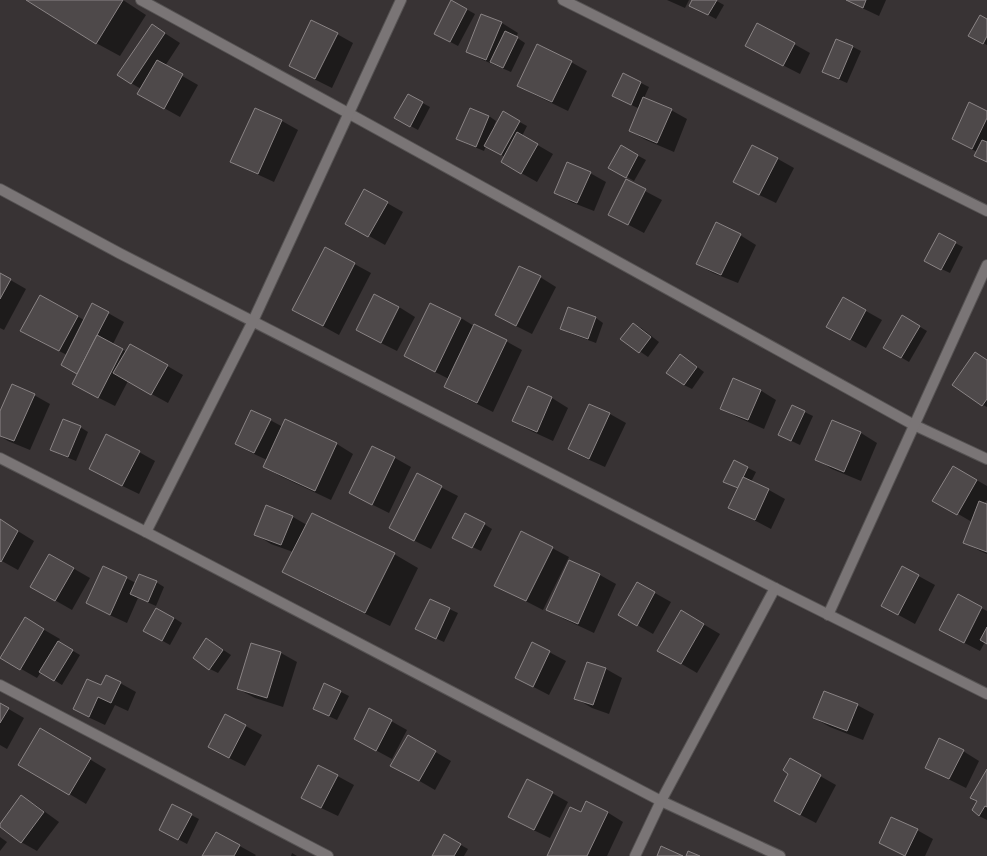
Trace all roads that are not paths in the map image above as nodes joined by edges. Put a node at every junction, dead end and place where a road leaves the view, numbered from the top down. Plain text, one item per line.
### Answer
1 (140, 0) edge
2 (401, 0) edge
3 (563, 0) edge
4 (348, 113) junction
5 (0, 190) edge
6 (987, 211) edge
7 (987, 265) edge
8 (253, 321) junction
9 (914, 425) junction
10 (0, 458) edge
11 (987, 459) edge
12 (146, 532) junction
13 (775, 588) junction
14 (828, 615) junction
15 (0, 685) edge
16 (987, 694) edge
17 (661, 801) junction
18 (328, 856) edge
19 (635, 856) edge
20 (780, 856) edge

1 - 4 street
2 - 4 street
3 - 6 street
4 - 8 street
4 - 9 street
5 - 8 street
7 - 9 street
8 - 12 street
8 - 13 street
9 - 11 street
9 - 14 street
10 - 12 street
12 - 17 street
13 - 14 street
13 - 17 street
14 - 16 street
15 - 18 street
17 - 19 street
17 - 20 street

